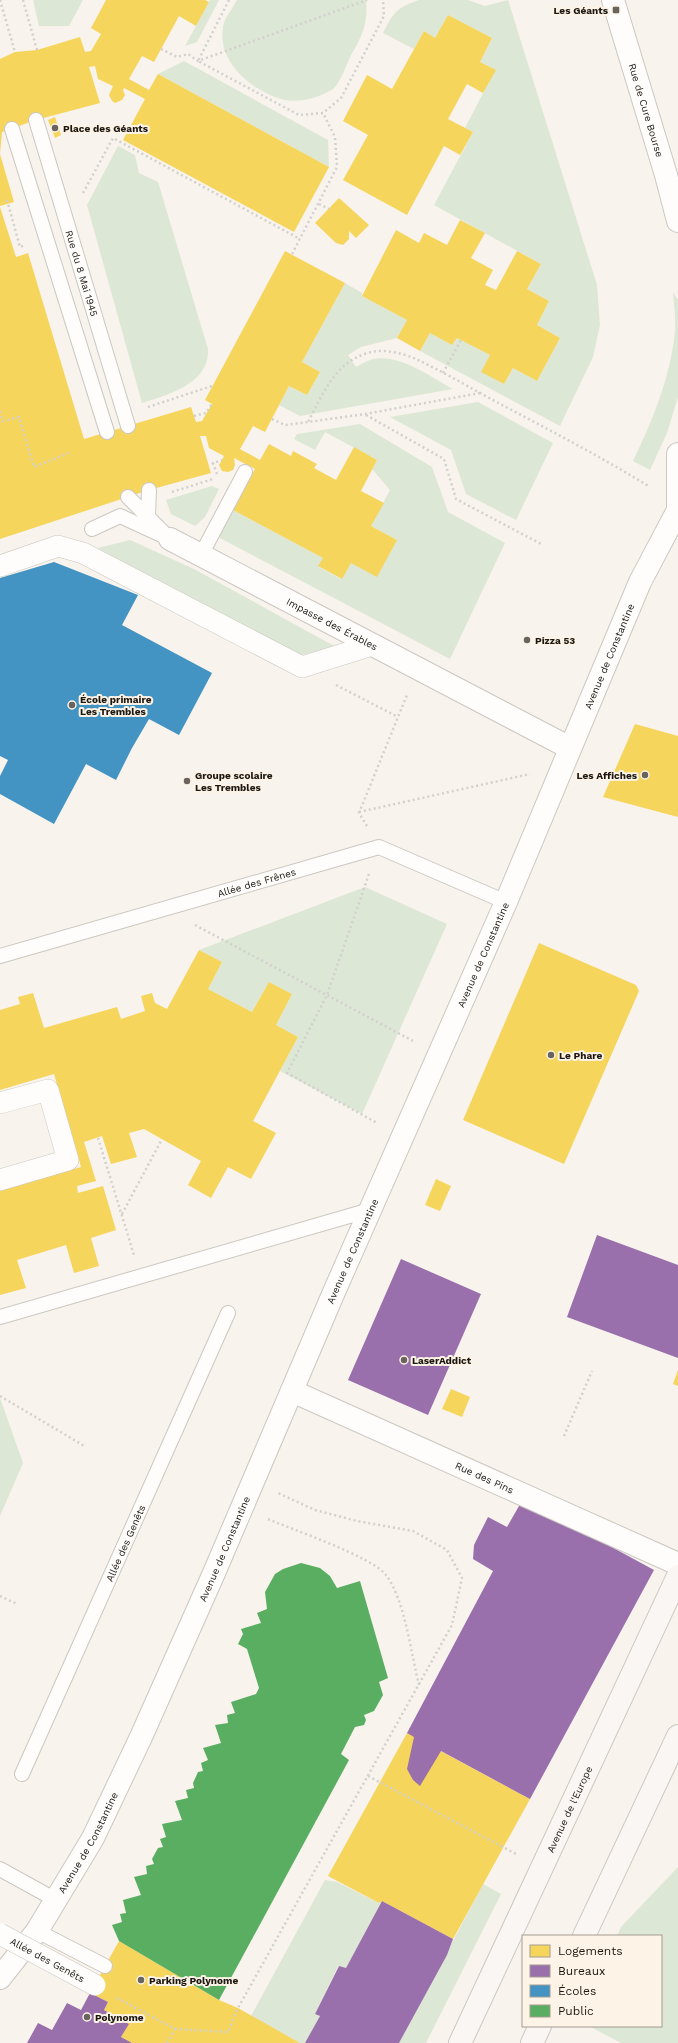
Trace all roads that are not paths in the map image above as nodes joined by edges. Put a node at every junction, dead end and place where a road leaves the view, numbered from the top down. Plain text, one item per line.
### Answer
1 (613, 0) edge
2 (36, 120) dead end
3 (12, 129) dead end
4 (672, 178) edge
5 (678, 221) edge
6 (128, 426) dead end
7 (107, 432) dead end
8 (678, 454) edge
9 (244, 472) dead end
10 (149, 490) dead end
11 (128, 497) dead end
12 (678, 510) edge
13 (148, 516) junction
14 (92, 529) dead end
15 (170, 539) junction
16 (201, 555) junction
17 (0, 566) edge
18 (372, 645) junction
19 (566, 757) junction
20 (506, 902) junction
21 (0, 956) edge
22 (0, 1103) edge
23 (0, 1180) edge
24 (370, 1210) junction
25 (228, 1313) dead end
26 (0, 1317) edge
27 (292, 1392) junction
28 (678, 1564) edge
29 (678, 1576) edge
30 (678, 1736) edge
31 (22, 1774) dead end
32 (0, 1869) edge
33 (56, 1900) junction
34 (37, 1931) junction
35 (0, 1934) edge
36 (584, 1935) edge
37 (105, 1966) dead end
38 (0, 1978) edge
39 (95, 1986) road end
40 (540, 2027) edge
41 (460, 2043) edge
42 (532, 2043) edge

1 - 4 street, Rue de Cure Bourse
2 - 6 lane, Rue du 8 Mai 1945
3 - 7 lane
4 - 5 street, Rue de Cure Bourse
8 - 12 street
9 - 16 lane
10 - 13 lane
11 - 13 lane
12 - 19 street, Avenue de Constantine
13 - 15 lane
14 - 15 lane, Impasse des Érables
15 - 16 street, Impasse des Érables
16 - 18 street, Impasse des Érables
17 - 18 street
18 - 19 street, Impasse des Érables
19 - 20 street, Avenue de Constantine
20 - 21 lane, Allée des Frênes
20 - 24 street, Avenue de Constantine
22 - 23 street
24 - 26 lane
24 - 27 street, Avenue de Constantine
25 - 31 lane, Allée des Genêts
27 - 28 street, Rue des Pins
27 - 33 street, Avenue de Constantine
29 - 41 main road, Avenue de l'Europe
30 - 36 main road
32 - 33 lane
33 - 34 street, Avenue de Constantine
34 - 37 lane
34 - 38 street, Avenue de Constantine
35 - 39 street, Allée des Genêts, bridge
40 - 42 main road

